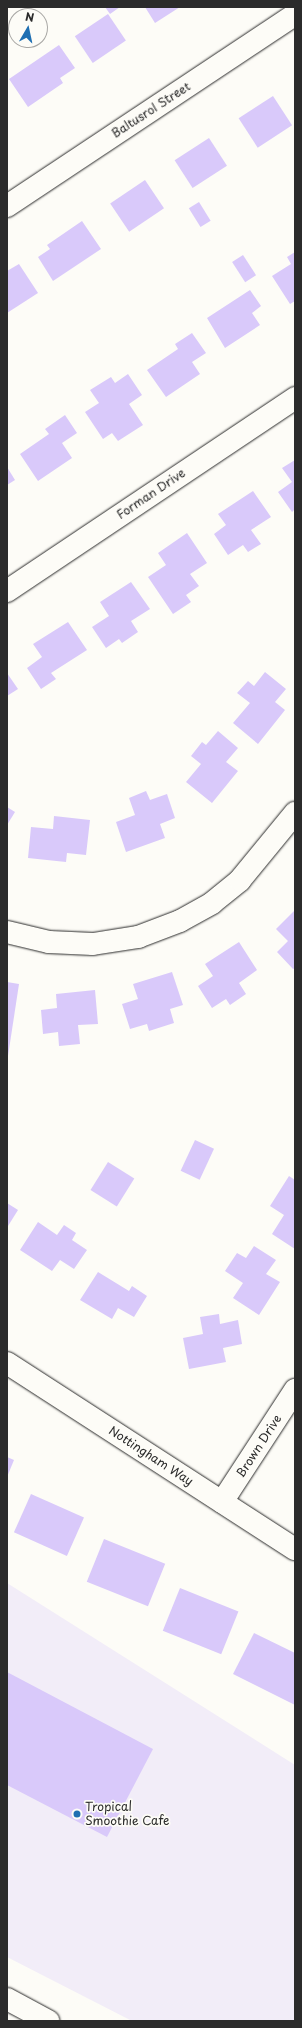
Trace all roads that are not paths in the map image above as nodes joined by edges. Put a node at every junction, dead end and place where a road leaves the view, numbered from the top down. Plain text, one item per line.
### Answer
1 (295, 15) edge
2 (7, 206) edge
3 (295, 398) edge
4 (7, 591) edge
5 (295, 813) edge
6 (7, 932) edge
7 (7, 1363) edge
8 (295, 1390) edge
9 (222, 1502) junction
10 (295, 1549) edge
11 (7, 1999) edge
12 (48, 2021) edge

1 - 2 street, Baltusrol Street
3 - 4 street, Forman Drive
5 - 6 street
7 - 9 street, Nottingham Way
8 - 9 street, Brown Drive
9 - 10 street, Nottingham Way
11 - 12 street

